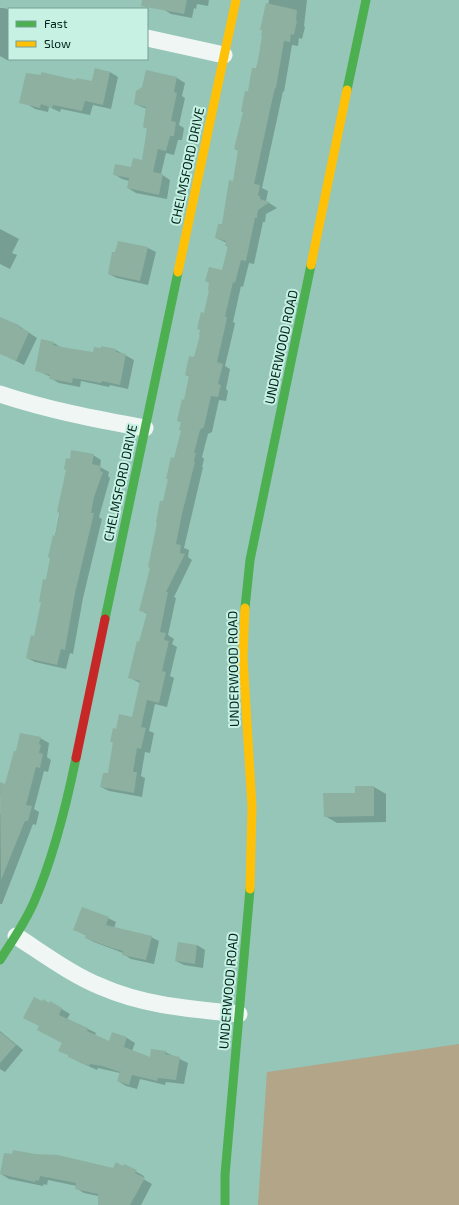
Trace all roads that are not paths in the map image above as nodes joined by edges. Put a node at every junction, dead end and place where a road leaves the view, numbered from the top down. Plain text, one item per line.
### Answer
1 (236, 0) edge
2 (366, 0) edge
3 (148, 38) edge
4 (224, 55) junction
5 (0, 394) edge
6 (145, 428) junction
7 (16, 936) junction
8 (0, 960) edge
9 (239, 1014) junction
10 (225, 1205) edge

1 - 4 street, CHELMSFORD DRIVE
2 - 9 street, UNDERWOOD ROAD
3 - 4 street
4 - 6 street, CHELMSFORD DRIVE
5 - 6 street
6 - 7 street, CHELMSFORD DRIVE
7 - 8 street, CHELMSFORD DRIVE
7 - 9 street
9 - 10 street, UNDERWOOD ROAD

